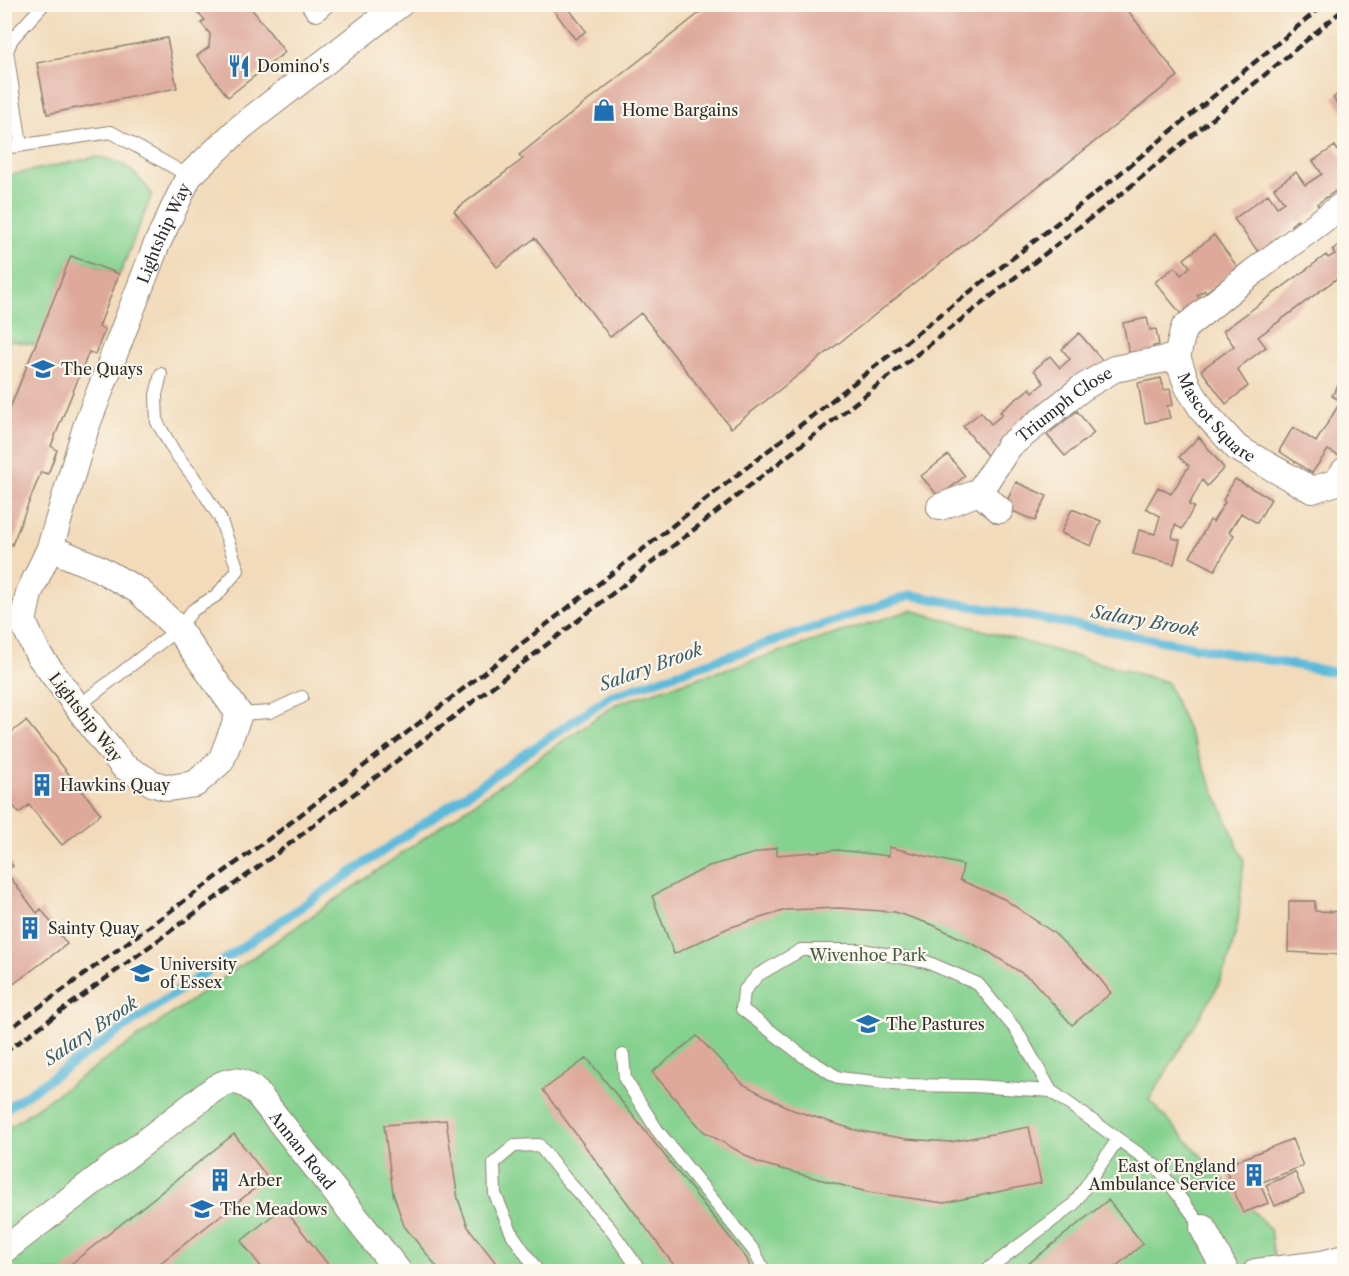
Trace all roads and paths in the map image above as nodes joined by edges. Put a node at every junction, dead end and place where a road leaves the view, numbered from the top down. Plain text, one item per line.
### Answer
1 (44, 4) edge
2 (311, 4) edge
3 (324, 4) edge
4 (400, 4) edge
5 (21, 145) junction
6 (4, 148) edge
7 (189, 176) junction
8 (1344, 204) edge
9 (1177, 357) junction
10 (161, 374) dead end
11 (1344, 471) edge
12 (979, 492) junction
13 (940, 507) dead end
14 (1000, 510) dead end
15 (50, 548) junction
16 (178, 628) junction
17 (302, 697) dead end
18 (77, 707) junction
19 (239, 714) junction
20 (622, 1055) dead end
21 (1051, 1091) junction
22 (1118, 1139) junction
23 (1203, 1228) joint
24 (4, 1250) edge
25 (1344, 1258) edge
26 (399, 1272) edge
27 (538, 1272) edge
28 (641, 1272) edge
29 (765, 1272) edge
30 (984, 1272) edge
31 (1226, 1272) edge
32 (1256, 1272) edge

1 - 5 lane
2 - 3 street
4 - 7 street, Lightship Way
5 - 6 lane
5 - 7 lane
7 - 15 street, Lightship Way
8 - 9 street, Mascot Square
9 - 11 street, Mascot Square
9 - 12 street, Triumph Close
10 - 16 lane
12 - 13 street
12 - 14 street
15 - 16 street
15 - 18 street, Lightship Way
16 - 18 lane
16 - 19 street
17 - 19 lane
18 - 19 street, Lightship Way
20 - 29 lane
21 - 21 lane
21 - 22 lane
22 - 23 lane
22 - 30 lane
23 - 31 street
24 - 26 street, Annan Road
25 - 32 street
27 - 28 lane

